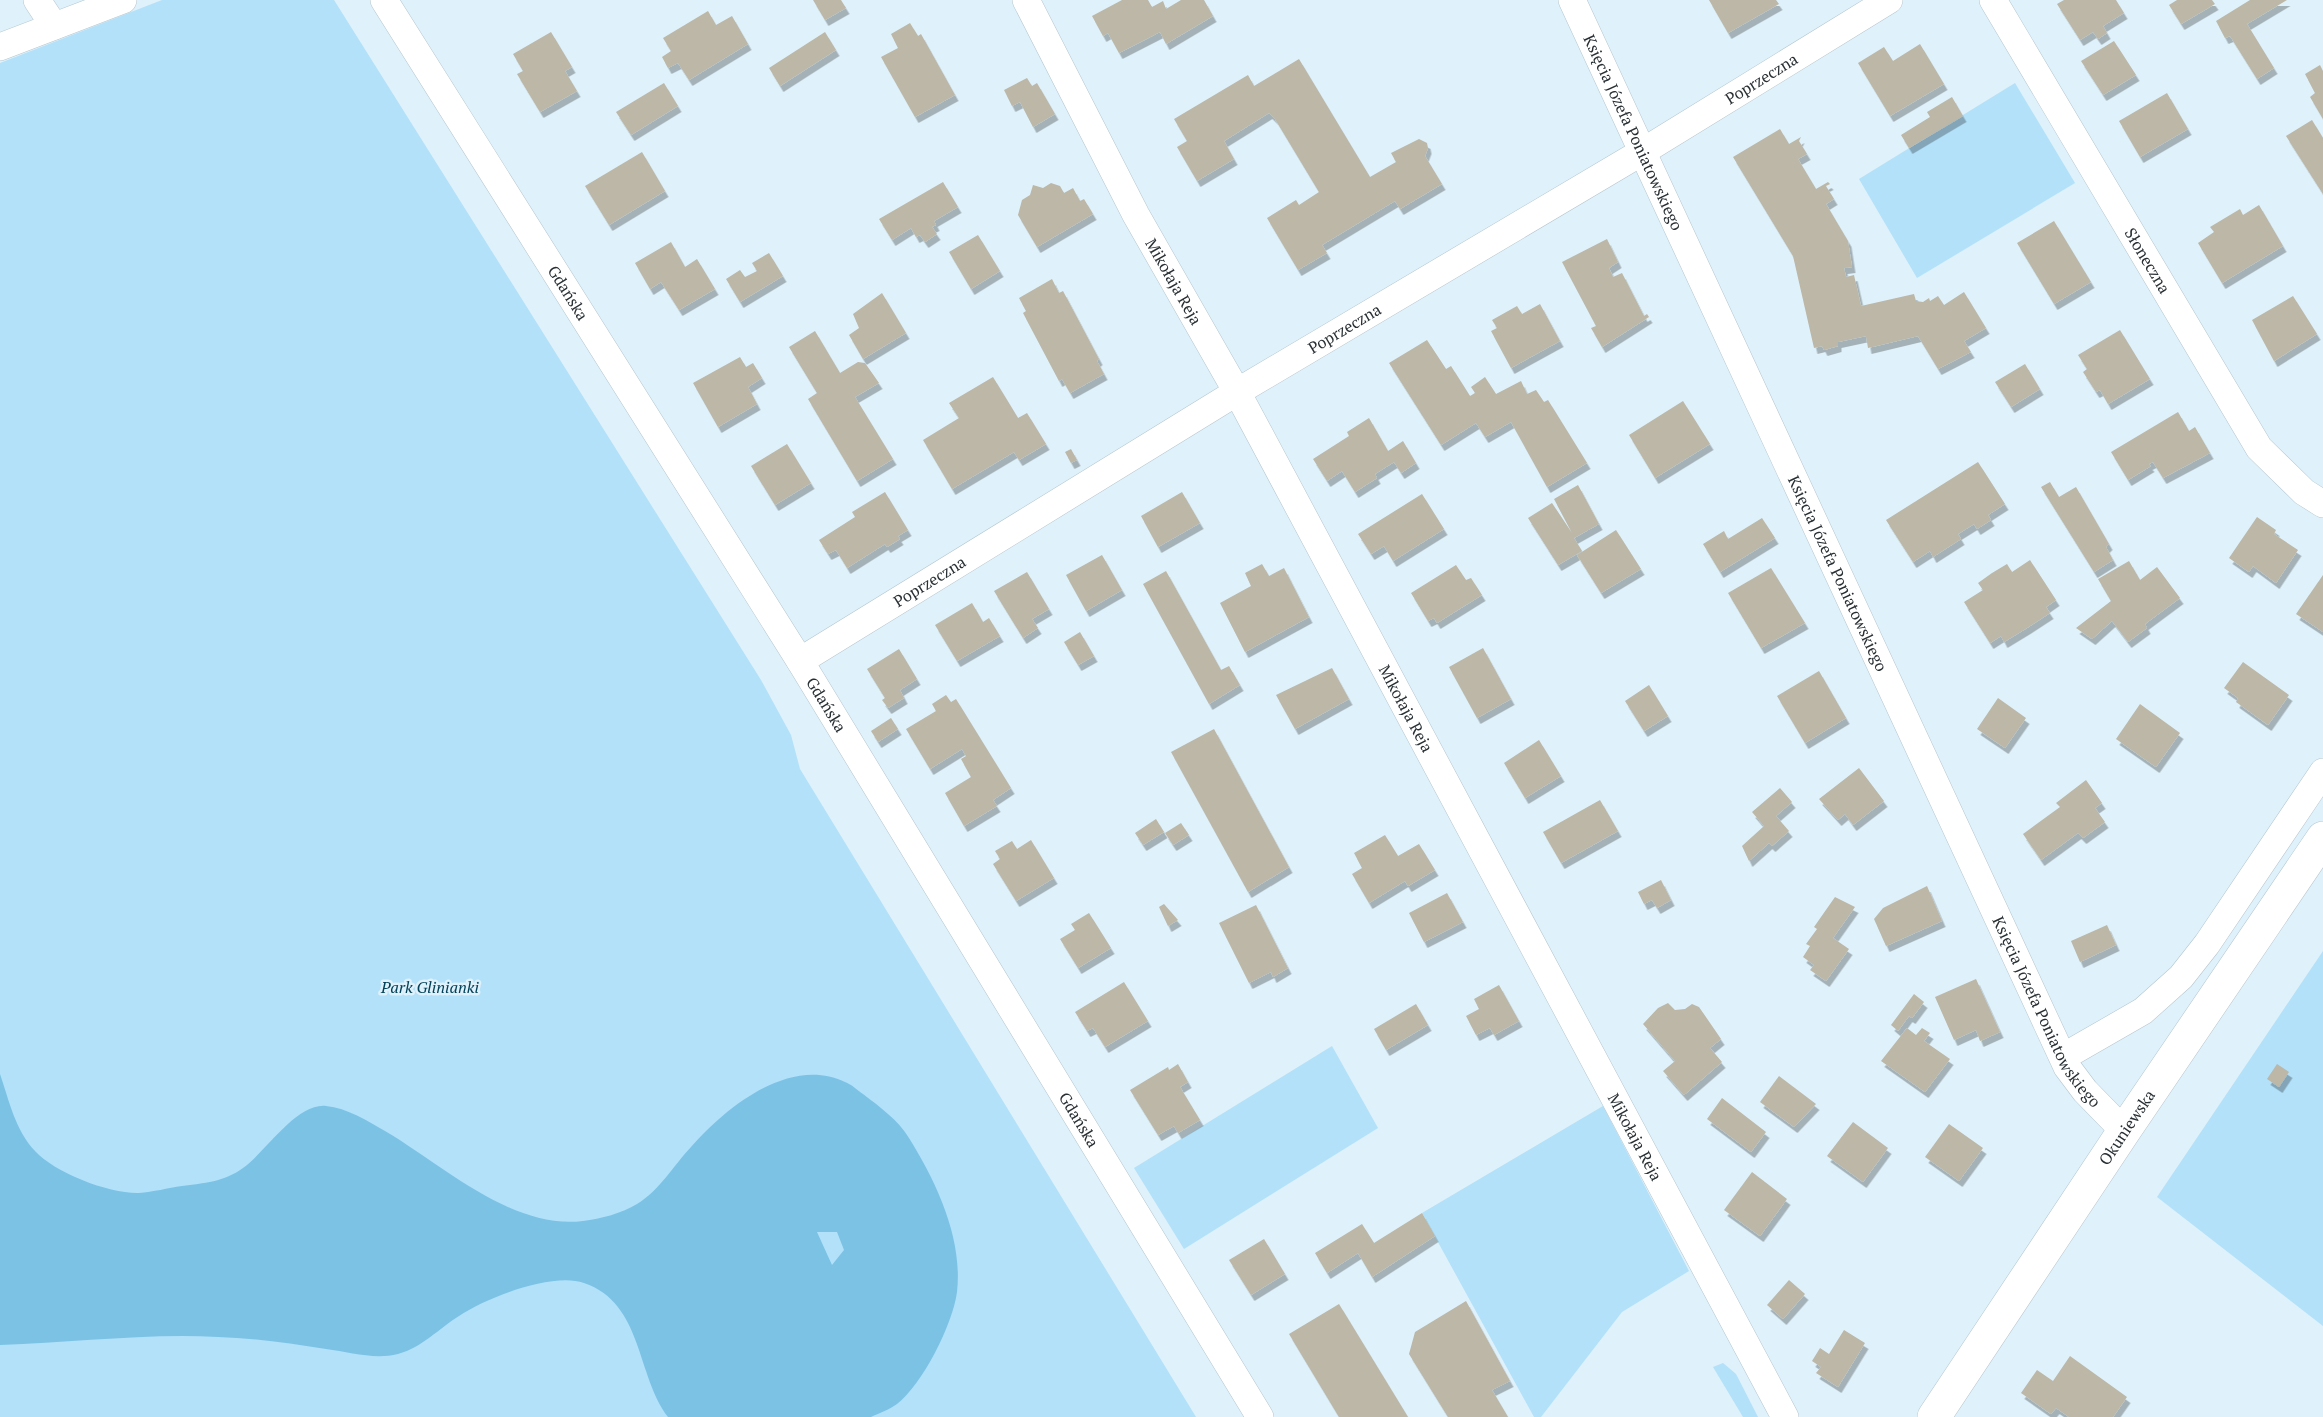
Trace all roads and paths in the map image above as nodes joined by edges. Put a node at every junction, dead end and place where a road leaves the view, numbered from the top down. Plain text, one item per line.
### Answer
1 (37, 0) edge
2 (123, 0) edge
3 (384, 0) edge
4 (1026, 0) edge
5 (1572, 0) edge
6 (1889, 0) edge
7 (1993, 0) edge
8 (54, 26) junction
9 (0, 47) edge
10 (1642, 152) junction
11 (1237, 392) junction
12 (2323, 504) edge
13 (800, 661) junction
14 (2323, 772) edge
15 (2323, 838) edge
16 (2062, 1057) junction
17 (2124, 1131) junction
18 (1260, 1417) edge
19 (1785, 1417) edge
20 (1934, 1417) edge

1 - 8 street
2 - 8 street
3 - 13 street, Gdańska
4 - 11 street, Mikołaja Reja
5 - 10 street, Księcia Józefa Poniatowskiego
6 - 10 street, Poprzeczna
7 - 12 street, Słoneczna
8 - 9 street
10 - 11 street, Poprzeczna
10 - 16 street, Księcia Józefa Poniatowskiego
11 - 13 street, Poprzeczna
11 - 19 street, Mikołaja Reja
13 - 18 street, Gdańska
14 - 16 street
15 - 17 main road, Okuniewska
16 - 17 street, Księcia Józefa Poniatowskiego
17 - 20 main road, Okuniewska

